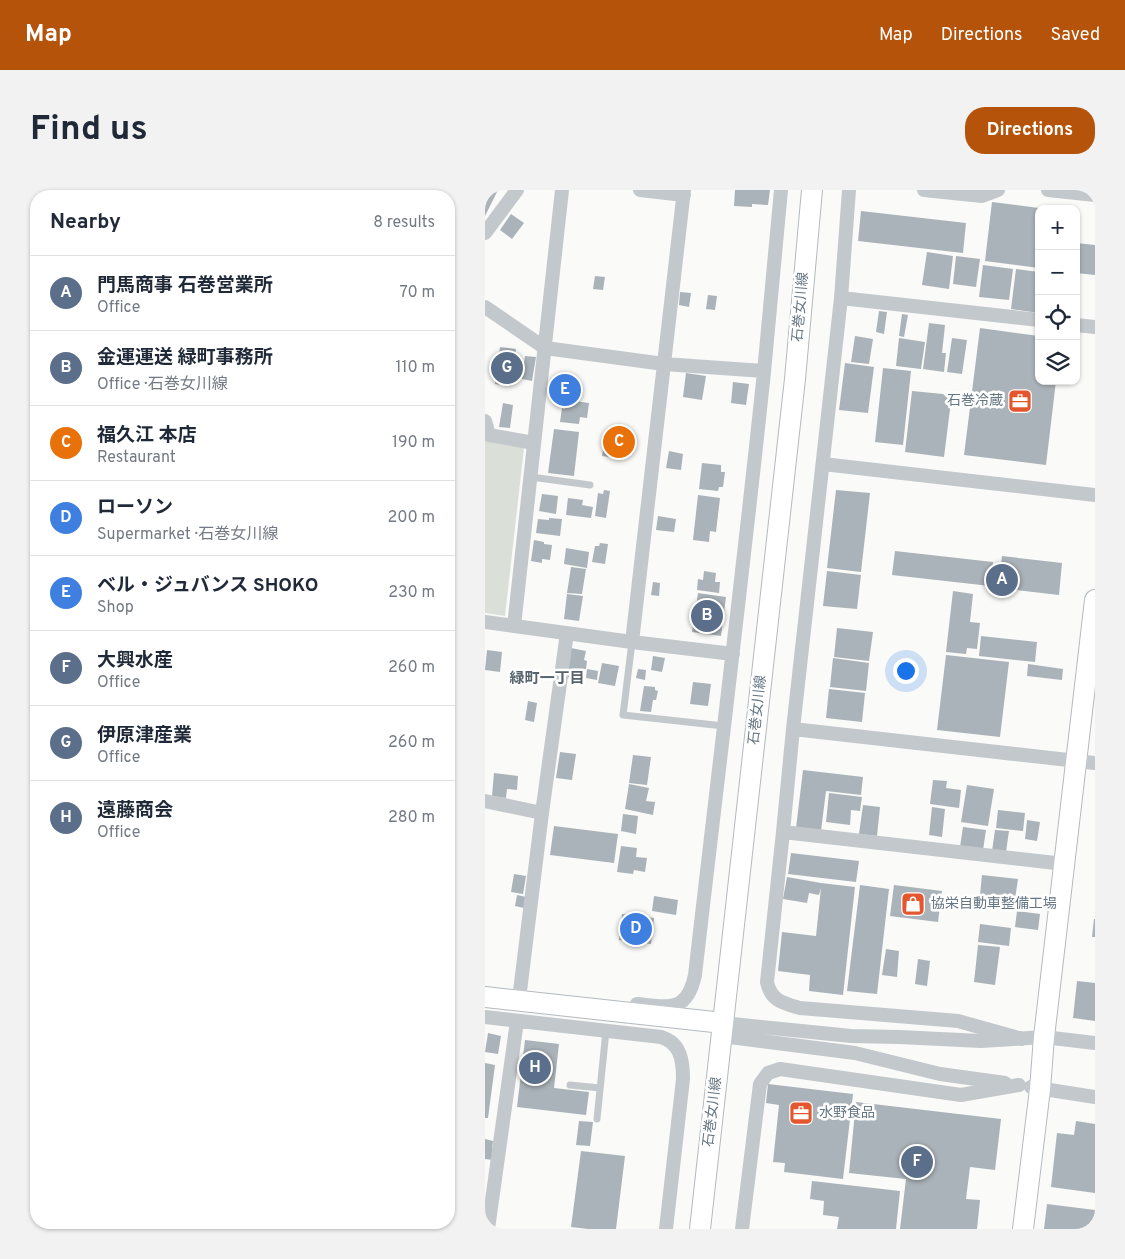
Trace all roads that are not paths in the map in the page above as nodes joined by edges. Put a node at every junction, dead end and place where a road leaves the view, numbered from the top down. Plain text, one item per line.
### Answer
1 (517, 190) edge
2 (562, 190) edge
3 (640, 190) edge
4 (781, 190) edge
5 (812, 190) edge
6 (849, 190) edge
7 (924, 190) edge
8 (998, 190) edge
9 (1048, 190) edge
10 (684, 192) edge
11 (1095, 195) edge
12 (485, 233) edge
13 (841, 298) junction
14 (485, 308) edge
15 (1035, 320) edge
16 (1080, 325) edge
17 (1095, 327) edge
18 (545, 348) junction
19 (664, 364) junction
20 (764, 371) junction
21 (485, 421) edge
22 (535, 443) junction
23 (823, 464) junction
24 (531, 477) junction
25 (590, 484) dead end
26 (1095, 495) edge
27 (1095, 600) edge
28 (485, 622) edge
29 (514, 626) junction
30 (567, 633) junction
31 (632, 642) junction
32 (733, 654) junction
33 (723, 726) junction
34 (793, 729) junction
35 (1086, 762) edge
36 (485, 801) edge
37 (542, 813) junction
38 (783, 832) junction
39 (1065, 864) junction
40 (485, 987) edge
41 (520, 991) junction
42 (485, 997) edge
43 (485, 1008) edge
44 (485, 1017) edge
45 (517, 1021) junction
46 (723, 1029) junction
47 (606, 1031) junction
48 (1044, 1037) junction
49 (1022, 1039) junction
50 (1095, 1043) edge
51 (570, 1085) dead end
52 (1019, 1085) junction
53 (600, 1088) junction
54 (1040, 1089) junction
55 (1095, 1097) edge
56 (597, 1119) dead end
57 (488, 1229) edge
58 (666, 1229) edge
59 (700, 1229) edge
60 (742, 1229) edge
61 (1023, 1229) edge

1 - 12 street
2 - 18 street
3 - 10 street
4 - 20 street
5 - 46 street, 石巻女川線
6 - 13 street
7 - 8 street
9 - 11 street
10 - 19 street
13 - 15 street
13 - 23 street
14 - 18 street
16 - 17 street
18 - 19 street
18 - 22 street
19 - 20 street
19 - 31 street
20 - 32 street
21 - 22 street
22 - 24 street
23 - 26 street
23 - 34 street
24 - 25 lane
24 - 29 street
27 - 35 street
28 - 29 street
29 - 30 street
30 - 31 street
30 - 37 street
31 - 32 street
31 - 33 lane
32 - 33 street
33 - 41 street
34 - 35 street
34 - 38 street
35 - 39 street
36 - 37 street
37 - 41 street
38 - 39 street
38 - 49 street
39 - 48 street
40 - 41 street
42 - 46 street
43 - 46 street
44 - 45 street
45 - 47 street
45 - 57 street
46 - 49 street
46 - 52 street
46 - 59 street, 石巻女川線
47 - 53 lane
47 - 58 street
48 - 49 street
48 - 50 street
48 - 54 street
51 - 53 lane
52 - 54 street
52 - 60 street
53 - 56 lane
54 - 55 street
54 - 61 street

